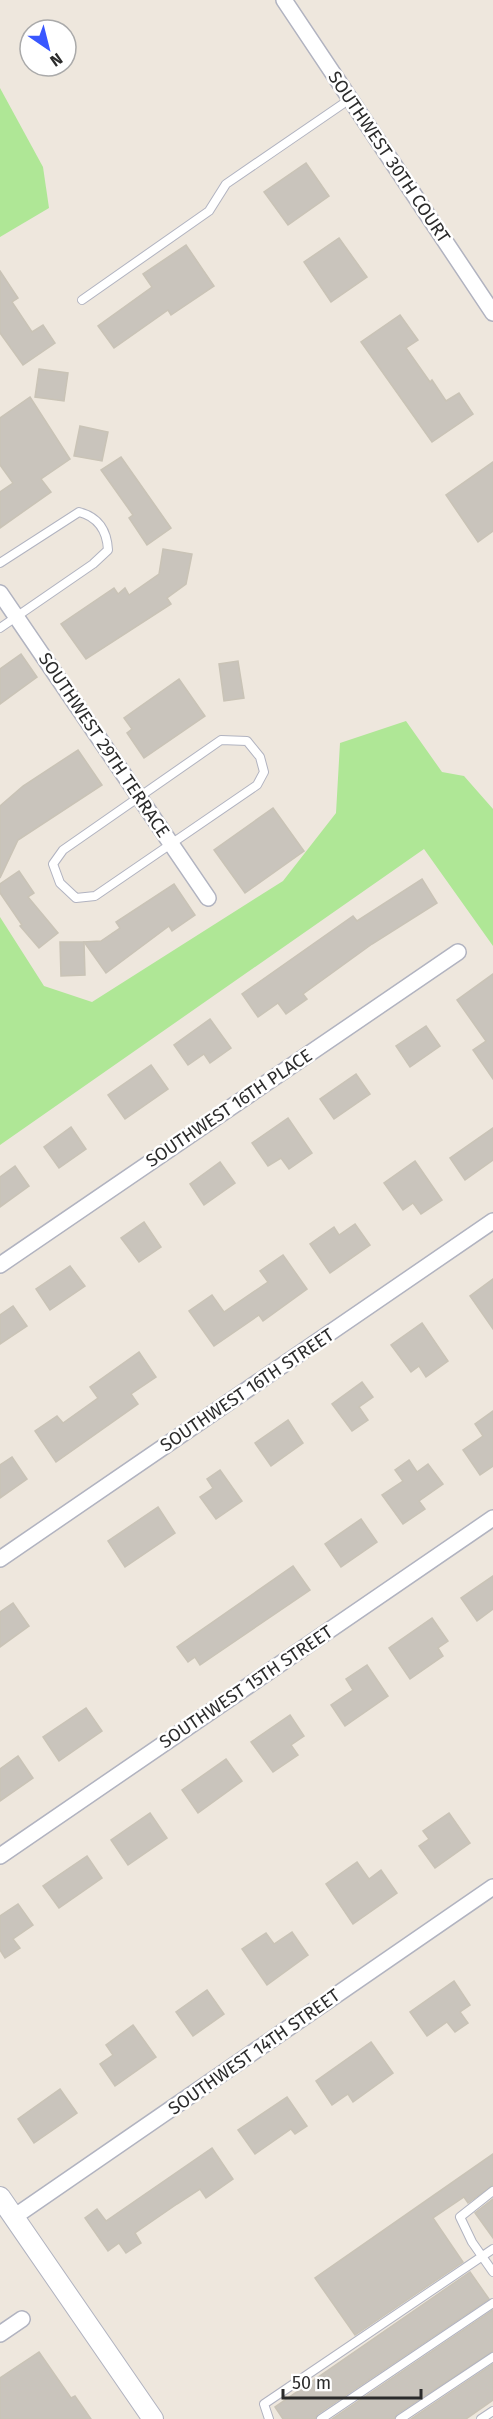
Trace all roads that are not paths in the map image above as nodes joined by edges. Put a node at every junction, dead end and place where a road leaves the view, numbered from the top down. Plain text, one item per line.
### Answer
1 (284, 0) edge
2 (350, 99) junction
3 (82, 300) dead end
4 (493, 313) edge
5 (0, 563) edge
6 (0, 593) edge
7 (17, 617) junction
8 (0, 628) edge
9 (138, 796) junction
10 (171, 844) junction
11 (208, 898) dead end
12 (458, 952) dead end
13 (493, 1221) edge
14 (0, 1265) edge
15 (493, 1518) edge
16 (0, 1559) edge
17 (0, 1856) edge
18 (493, 1887) edge
19 (493, 2191) edge
20 (0, 2197) edge
21 (14, 2217) junction
22 (493, 2249) edge
23 (482, 2257) junction
24 (493, 2272) edge
25 (493, 2303) edge
26 (22, 2319) dead end
27 (0, 2334) edge
28 (493, 2357) edge
29 (493, 2411) edge
30 (153, 2419) edge
31 (269, 2419) edge
32 (321, 2419) edge
33 (400, 2419) edge
34 (482, 2419) edge

1 - 2 street, SOUTHWEST 30TH COURT
2 - 3 lane
2 - 4 street, SOUTHWEST 30TH COURT
5 - 7 lane
6 - 7 street, SOUTHWEST 29TH TERRACE
7 - 8 lane
7 - 9 street, SOUTHWEST 29TH TERRACE
9 - 10 street, SOUTHWEST 29TH TERRACE
9 - 10 lane
9 - 10 lane
10 - 11 street, SOUTHWEST 29TH TERRACE
12 - 14 street, SOUTHWEST 16TH PLACE
13 - 16 street, SOUTHWEST 16TH STREET
15 - 17 street, SOUTHWEST 15TH STREET
18 - 21 street, SOUTHWEST 14TH STREET
19 - 23 lane
20 - 21 main road
21 - 30 main road
22 - 23 lane
23 - 24 lane
23 - 31 lane
25 - 32 lane
26 - 27 street
28 - 33 lane
29 - 34 lane

